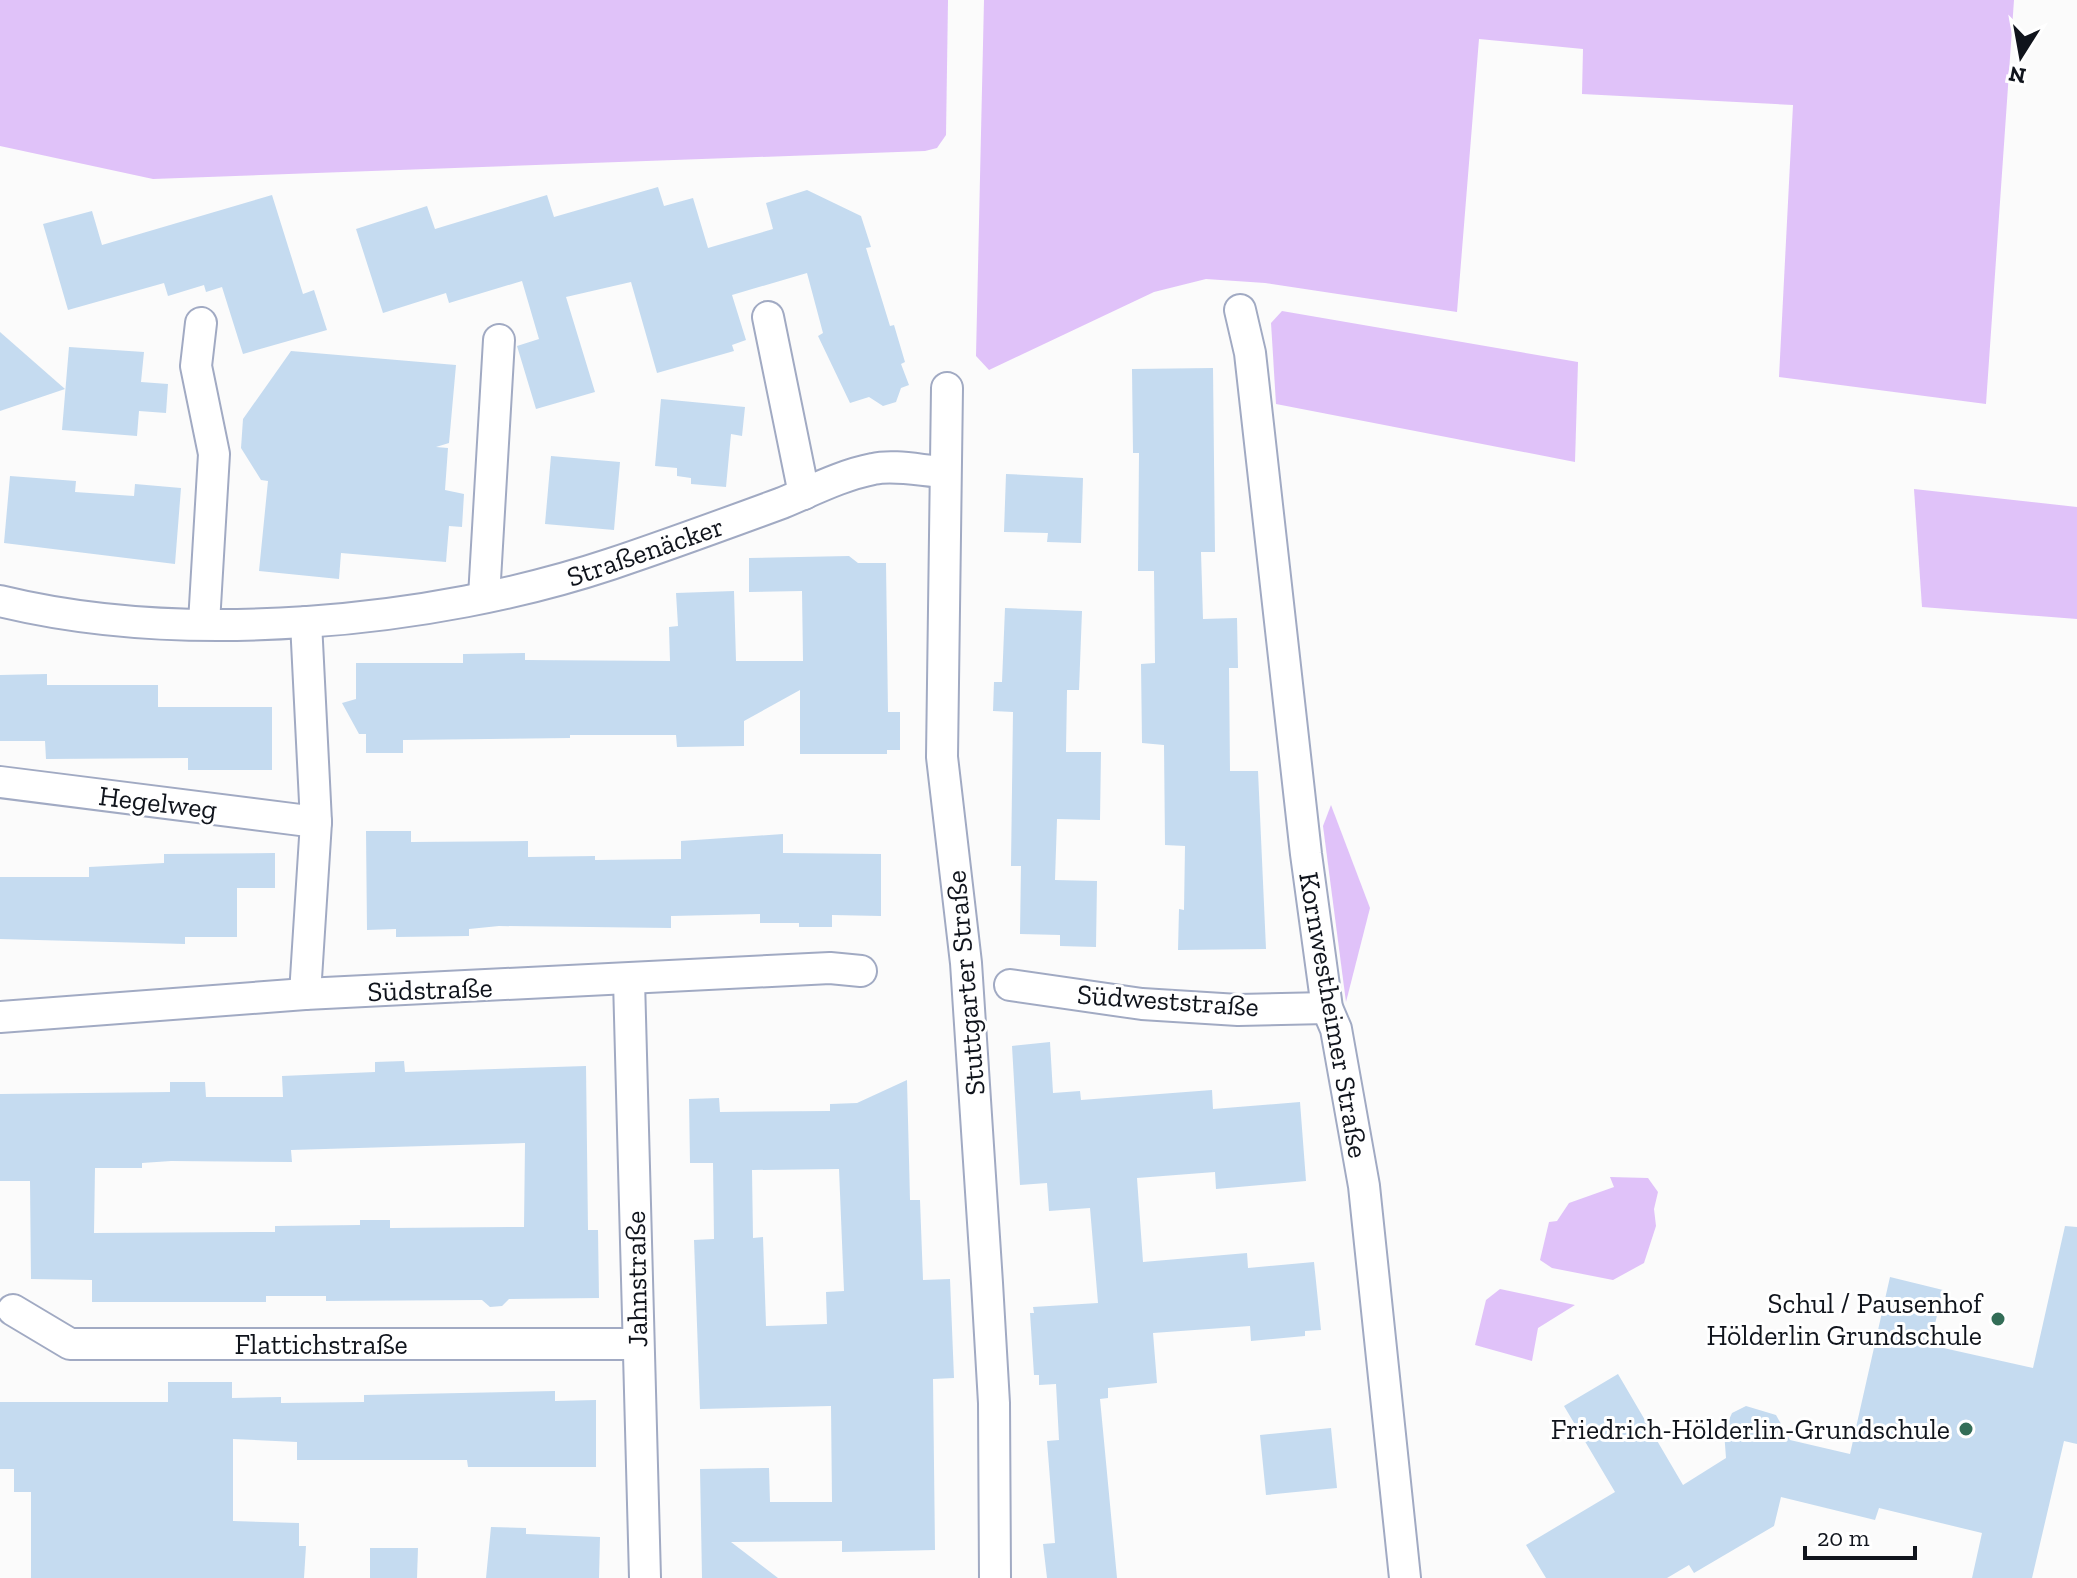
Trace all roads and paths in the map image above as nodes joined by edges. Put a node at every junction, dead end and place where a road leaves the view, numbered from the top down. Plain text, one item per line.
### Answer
1 (1240, 310) dead end
2 (768, 317) dead end
3 (201, 323) dead end
4 (499, 340) dead end
5 (947, 388) dead end
6 (945, 472) junction
7 (804, 494) junction
8 (484, 597) junction
9 (0, 601) edge
10 (306, 622) junction
11 (204, 623) junction
12 (0, 782) edge
13 (316, 822) junction
14 (861, 971) dead end
15 (629, 980) junction
16 (1010, 985) dead end
17 (305, 994) junction
18 (1327, 1008) junction
19 (0, 1017) edge
20 (13, 1310) dead end
21 (637, 1344) junction
22 (645, 1578) edge
23 (995, 1578) edge
24 (1405, 1578) edge

1 - 18 street, Kornwestheimer Straße
2 - 7 street
3 - 11 street
4 - 8 street
5 - 6 street, Stuttgarter Straße
6 - 7 street, Straßenäcker
6 - 23 street, Stuttgarter Straße
7 - 8 street, Straßenäcker
8 - 10 street, Straßenäcker
9 - 11 street, Straßenäcker
10 - 11 street, Straßenäcker
10 - 13 street
12 - 13 street, Hegelweg
13 - 17 street
14 - 15 street, Südstraße
15 - 17 street, Südstraße
15 - 21 street, Jahnstraße
16 - 18 street, Südweststraße
17 - 19 street, Südstraße
18 - 24 street, Kornwestheimer Straße
20 - 21 street, Flattichstraße
21 - 22 street, Jahnstraße

